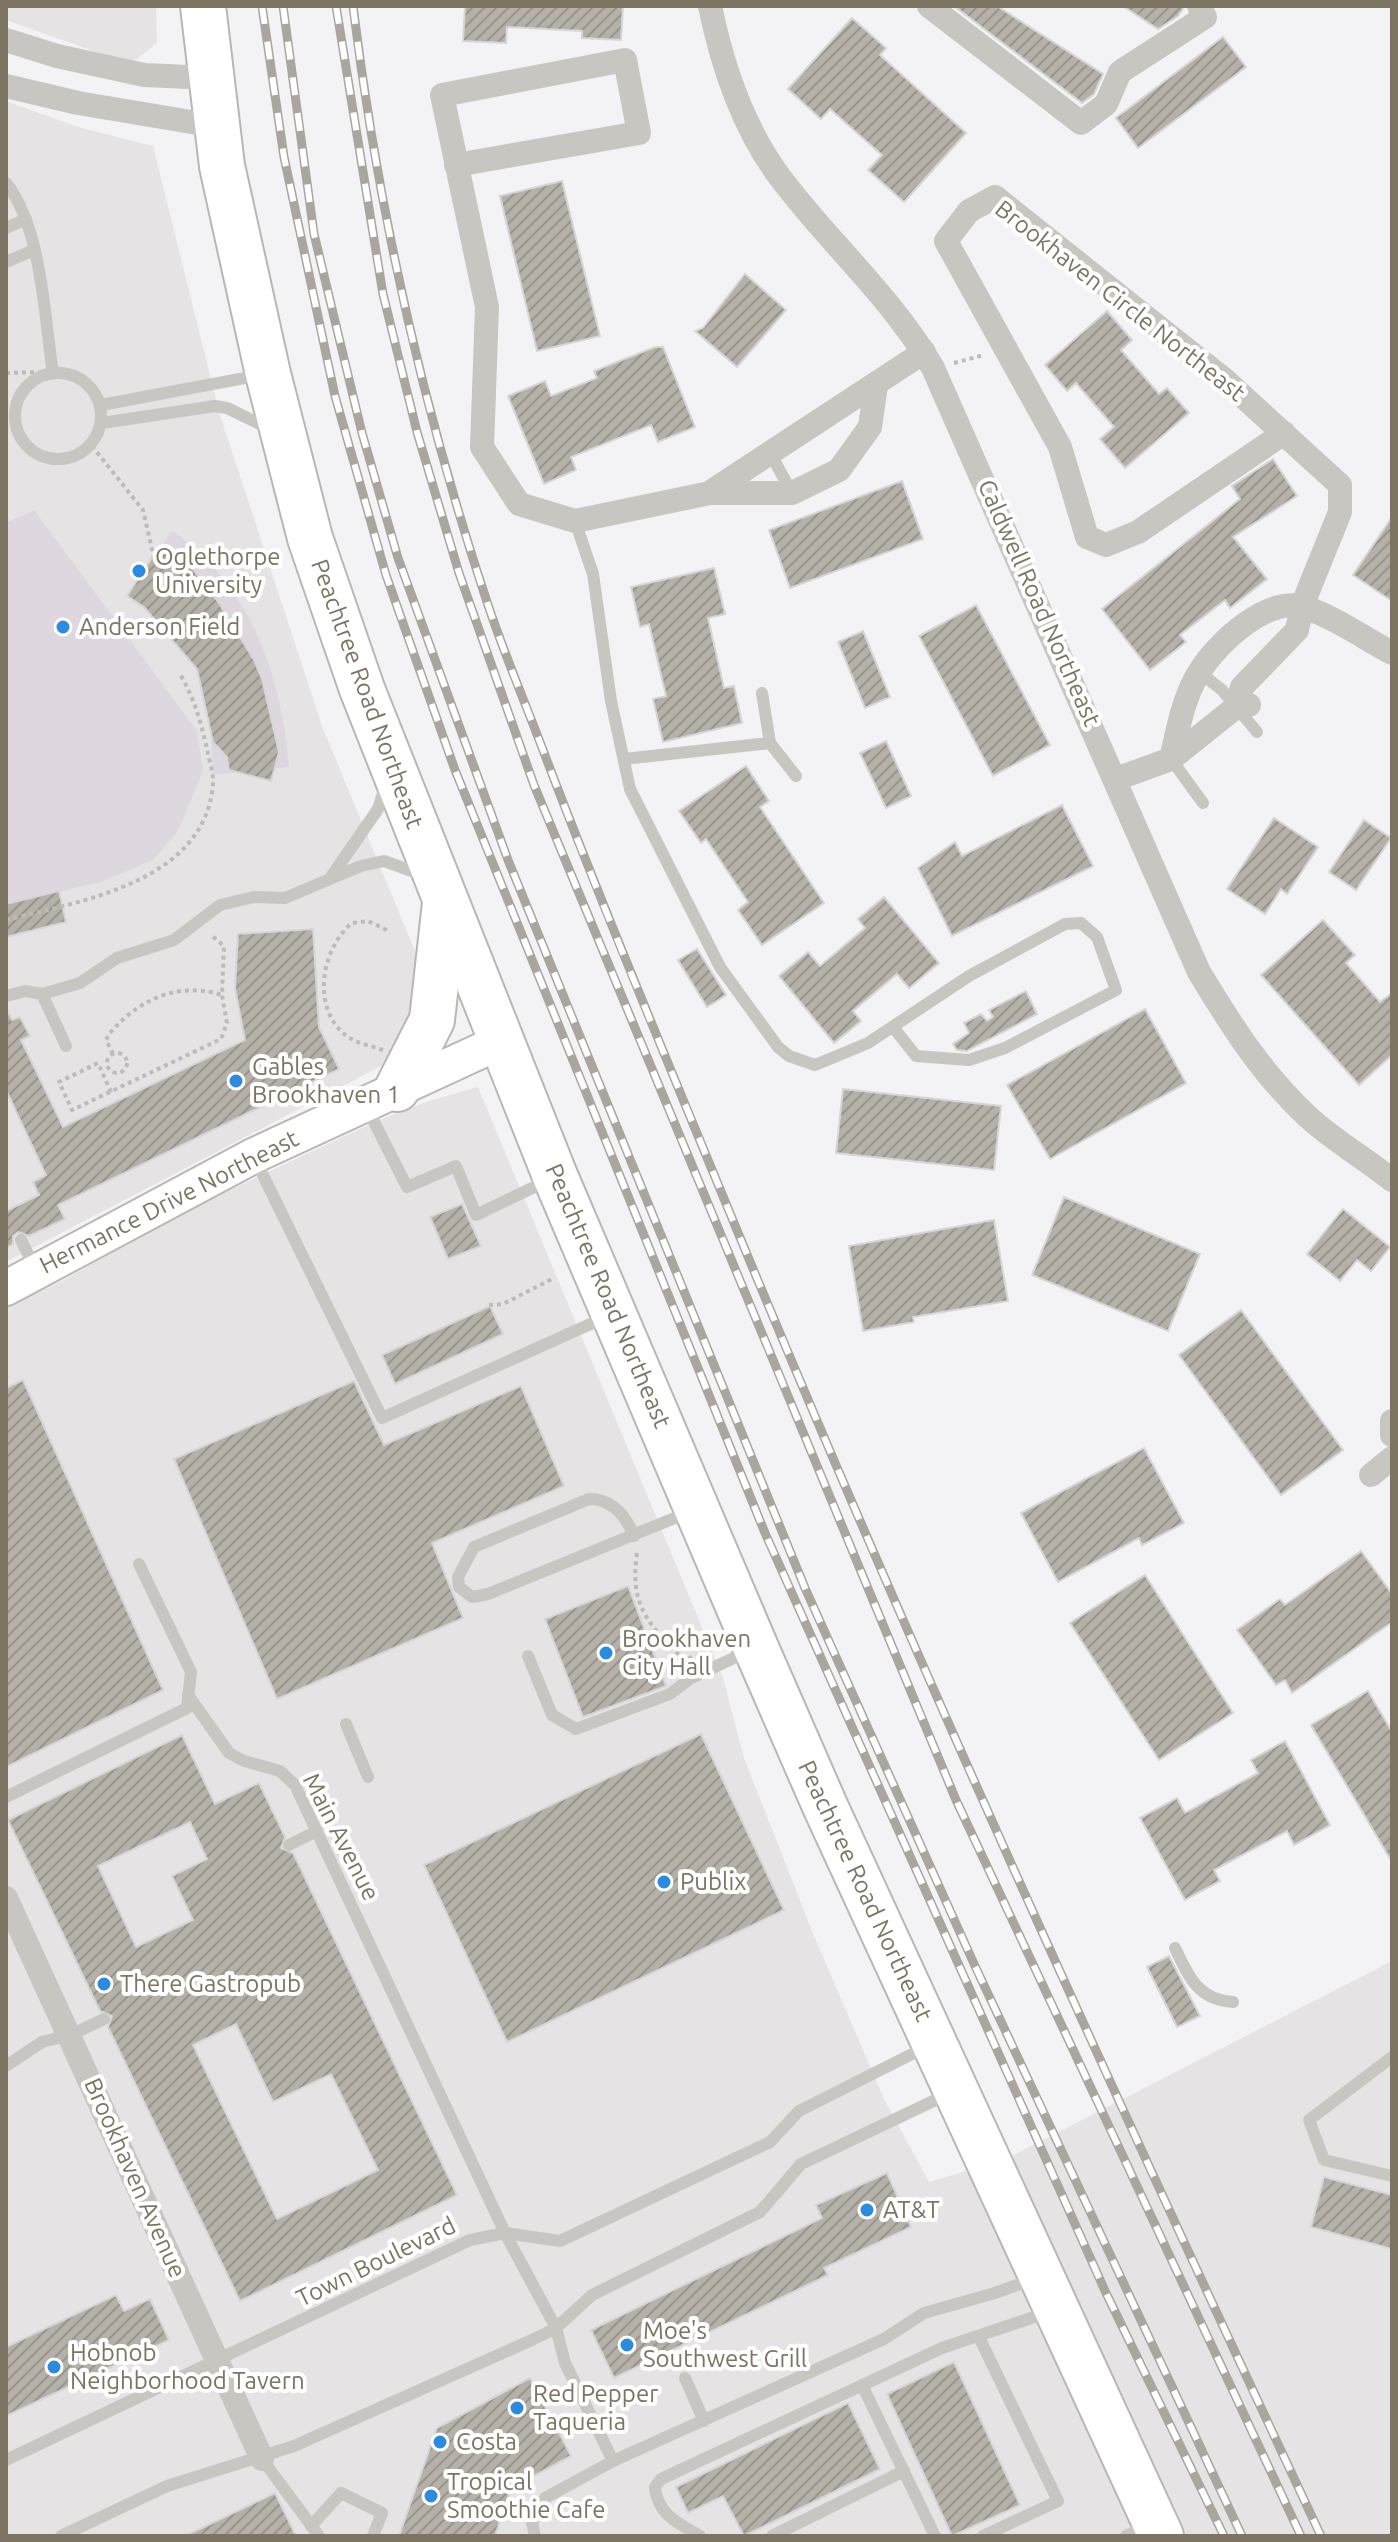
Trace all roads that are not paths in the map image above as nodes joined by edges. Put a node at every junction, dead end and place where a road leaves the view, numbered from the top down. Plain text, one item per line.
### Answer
1 (203, 6) edge
2 (710, 6) edge
3 (929, 6) edge
4 (1199, 6) edge
5 (6, 40) edge
6 (211, 78) junction
7 (6, 86) edge
8 (215, 126) junction
9 (456, 165) junction
10 (6, 183) edge
11 (26, 219) junction
12 (6, 228) edge
13 (34, 250) junction
14 (6, 262) edge
15 (924, 352) junction
16 (53, 373) junction
17 (268, 374) junction
18 (867, 390) junction
19 (101, 405) junction
20 (102, 423) junction
21 (1284, 433) junction
22 (19, 435) junction
23 (283, 436) junction
24 (6, 443) edge
25 (773, 458) junction
26 (710, 493) junction
27 (792, 493) junction
28 (575, 521) junction
29 (1302, 606) junction
30 (1392, 653) edge
31 (1199, 672) junction
32 (762, 693) dead end
33 (1236, 707) junction
34 (1257, 732) dead end
35 (770, 743) junction
36 (624, 759) junction
37 (1171, 759) junction
38 (391, 765) junction
39 (796, 776) dead end
40 (1116, 779) junction
41 (1203, 803) dead end
42 (331, 877) junction
43 (441, 890) junction
44 (42, 994) junction
45 (6, 996) edge
46 (893, 1027) junction
47 (502, 1041) junction
48 (66, 1046) dead end
49 (382, 1081) junction
50 (253, 1156) junction
51 (555, 1176) junction
52 (1392, 1180) edge
53 (21, 1240) dead end
54 (15, 1282) edge
55 (616, 1312) junction
56 (1392, 1421) edge
57 (1392, 1435) edge
58 (1392, 1458) edge
59 (1371, 1475) dead end
60 (698, 1508) junction
61 (636, 1541) junction
62 (139, 1564) dead end
63 (756, 1648) junction
64 (528, 1656) dead end
65 (188, 1695) junction
66 (346, 1724) dead end
67 (368, 1777) dead end
68 (6, 1797) edge
69 (317, 1831) junction
70 (289, 1845) dead end
71 (6, 1898) edge
72 (1175, 1948) dead end
73 (1233, 2002) dead end
74 (104, 2019) dead end
75 (71, 2035) junction
76 (934, 2043) junction
77 (1392, 2057) edge
78 (6, 2066) edge
79 (958, 2089) junction
80 (1392, 2176) edge
81 (505, 2233) junction
82 (1051, 2292) junction
83 (556, 2328) junction
84 (979, 2337) junction
85 (218, 2362) junction
86 (685, 2378) dead end
87 (863, 2387) junction
88 (704, 2421) junction
89 (262, 2459) junction
90 (6, 2460) edge
91 (613, 2461) junction
92 (904, 2471) junction
93 (315, 2531) edge
94 (1147, 2532) edge
95 (61, 2536) edge
96 (373, 2536) edge
97 (535, 2536) edge
98 (700, 2536) edge
99 (772, 2536) edge
100 (935, 2536) edge
101 (983, 2536) edge

1 - 6 highway, Peachtree Road Northeast
2 - 15 street, Caldwell Road Northeast
3 - 4 street
5 - 6 street
6 - 8 highway, Peachtree Road Northeast
7 - 8 street
8 - 17 highway, Peachtree Road Northeast
9 - 9 street
9 - 28 street
10 - 11 lane
11 - 12 lane
11 - 13 lane
13 - 14 lane
13 - 16 lane
15 - 18 street
15 - 40 street, Caldwell Road Northeast
16 - 19 lane
16 - 22 lane
17 - 19 lane
17 - 23 highway, Peachtree Road Northeast
18 - 25 street
18 - 27 street
19 - 20 lane
20 - 22 lane
20 - 23 lane
21 - 21 street, Brookhaven Circle Northeast
21 - 29 street, Brookhaven Circle Northeast
22 - 24 lane
23 - 38 highway, Peachtree Road Northeast
25 - 26 street
25 - 27 lane
26 - 27 street
26 - 28 street
28 - 36 lane
29 - 30 street
29 - 31 street
29 - 33 street, Brookhaven Circle Northeast
31 - 33 lane
31 - 37 street
32 - 35 lane
33 - 34 lane
33 - 37 street, Brookhaven Circle Northeast
35 - 36 lane
35 - 39 lane
36 - 46 lane
37 - 40 street, Brookhaven Circle Northeast
37 - 41 lane
38 - 42 lane
38 - 43 highway, Peachtree Road Northeast
40 - 52 street, Caldwell Road Northeast
42 - 43 lane
42 - 44 lane
43 - 47 highway, Peachtree Road Northeast
43 - 49 highway
44 - 45 lane
44 - 48 lane
46 - 46 lane
47 - 49 street, Hermance Drive Northeast
47 - 51 highway, Peachtree Road Northeast
49 - 50 street, Hermance Drive Northeast
49 - 51 lane
50 - 54 street, Hermance Drive Northeast
50 - 55 lane
51 - 55 highway, Peachtree Road Northeast
53 - 54 lane
55 - 60 highway, Peachtree Road Northeast
56 - 57 street
58 - 59 street
60 - 61 lane
60 - 63 highway, Peachtree Road Northeast
61 - 61 lane
62 - 65 lane
63 - 64 lane
63 - 76 highway, Peachtree Road Northeast
65 - 68 lane
65 - 69 lane, Main Avenue
66 - 67 lane
69 - 70 lane
69 - 81 lane, Main Avenue
71 - 75 street, Brookhaven Avenue
72 - 73 lane
74 - 75 lane
75 - 78 lane
75 - 85 street, Brookhaven Avenue
76 - 79 highway, Peachtree Road Northeast
76 - 81 lane, Town Boulevard
77 - 80 lane
79 - 82 highway, Peachtree Road Northeast
79 - 83 lane
81 - 83 lane, Main Avenue
81 - 85 lane, Town Boulevard
82 - 84 lane
82 - 88 lane
82 - 94 highway, Peachtree Road Northeast
83 - 89 lane
83 - 91 lane, Main Avenue
84 - 87 lane
84 - 101 lane
85 - 89 street, Brookhaven Avenue
85 - 90 lane, Town Boulevard
86 - 88 lane
87 - 92 lane
87 - 98 lane
88 - 91 lane
89 - 93 lane
89 - 95 lane
91 - 97 lane
92 - 99 lane
92 - 100 lane
93 - 96 lane

